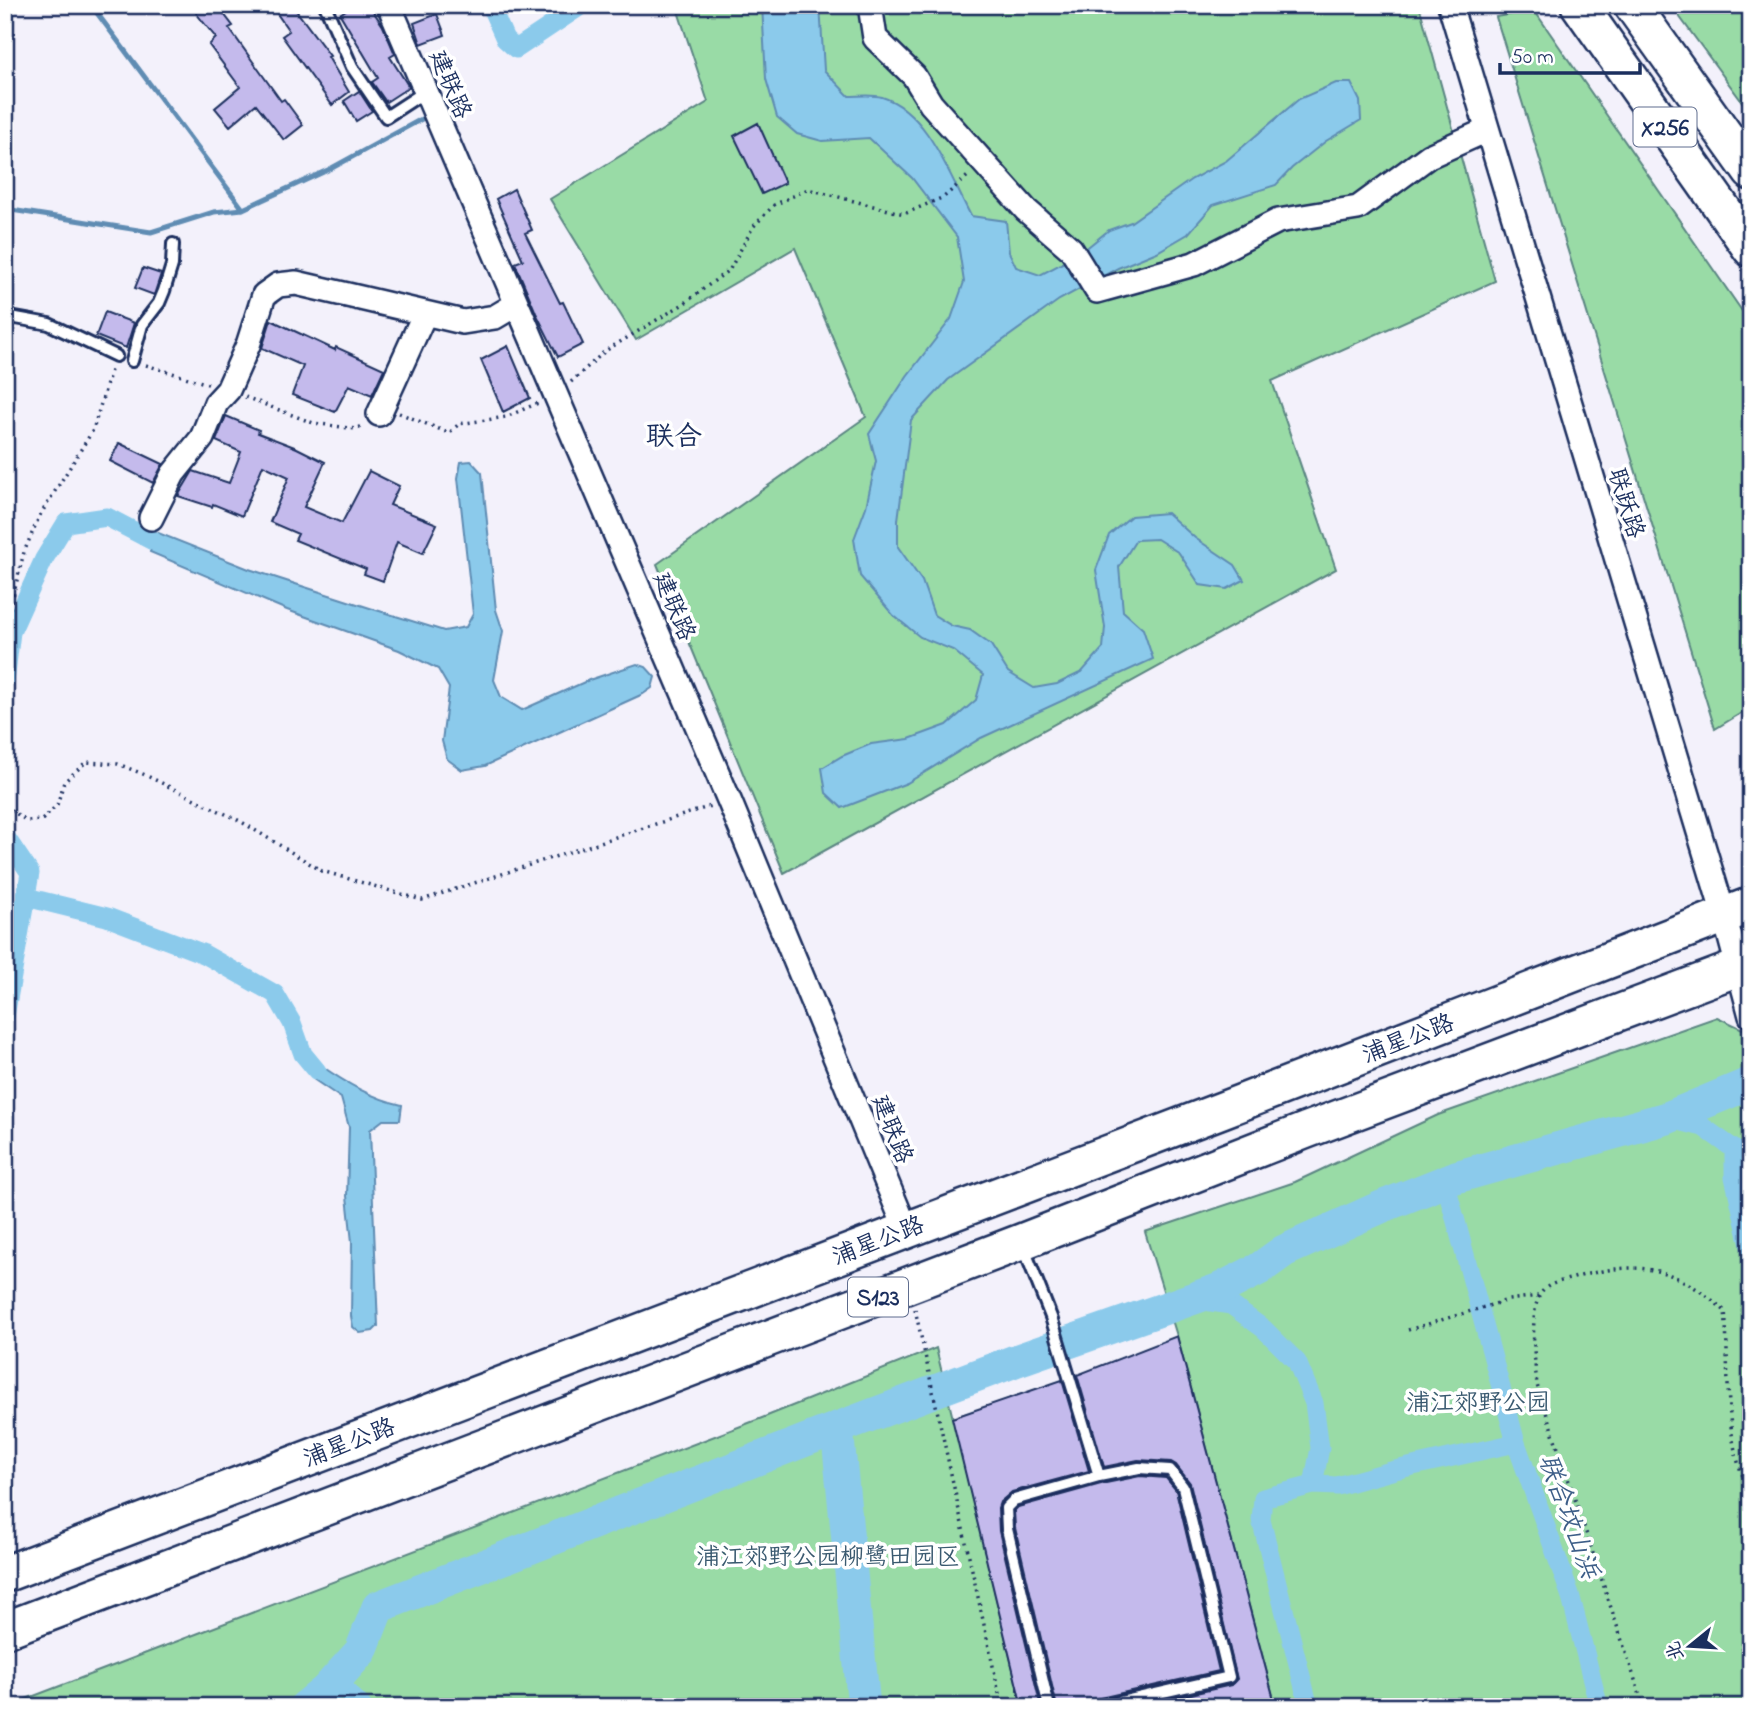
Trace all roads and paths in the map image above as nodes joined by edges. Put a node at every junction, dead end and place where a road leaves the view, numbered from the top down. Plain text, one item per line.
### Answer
1 (325, 5) edge
2 (389, 5) edge
3 (870, 5) edge
4 (1450, 5) edge
5 (1579, 5) edge
6 (1632, 5) edge
7 (426, 92) junction
8 (1487, 130) junction
9 (984, 162) junction
10 (1751, 172) edge
11 (173, 244) dead end
12 (1751, 249) edge
13 (517, 304) junction
14 (425, 313) junction
15 (5, 316) edge
16 (116, 356) joint
17 (132, 361) joint
18 (228, 390) junction
19 (556, 395) junction
20 (379, 414) junction
21 (151, 518) dead end
22 (5, 629) edge
23 (729, 800) junction
24 (5, 806) edge
25 (1742, 911) edge
26 (1745, 966) edge
27 (1751, 1016) edge
28 (906, 1229) junction
29 (1021, 1242) junction
30 (909, 1285) junction
31 (1538, 1296) junction
32 (1408, 1331) dead end
33 (1099, 1476) junction
34 (1751, 1492) edge
35 (14, 1567) edge
36 (50, 1613) junction
37 (5, 1630) edge
38 (5, 1645) edge
39 (1002, 1707) edge
40 (1049, 1707) edge
41 (1098, 1707) edge
42 (1644, 1707) edge

1 - 7 lane
2 - 7 street, 建联路
3 - 9 street
4 - 8 street, 联跃路
5 - 12 main road, X256
6 - 10 main road, X256
7 - 13 street, 建联路
8 - 9 street
8 - 25 street, 联跃路
9 - 19 path
11 - 17 lane
13 - 14 street
13 - 19 street, 建联路
14 - 18 street
14 - 20 street
15 - 16 lane
16 - 22 path
17 - 18 path
18 - 20 path
18 - 21 street
19 - 20 path
19 - 23 street, 建联路
23 - 24 path
23 - 28 street, 建联路
25 - 26 street, 联跃路
25 - 28 main road, 浦星公路 / S123
26 - 27 street, 联跃路
26 - 29 main road, 浦星公路 / S123
28 - 35 main road, 浦星公路 / S123
29 - 30 main road, 浦星公路 / S123
29 - 33 lane
30 - 36 main road, 浦星公路 / S123
30 - 39 path
31 - 32 path
31 - 34 path
31 - 42 path
33 - 40 lane
33 - 41 lane
36 - 37 main road, 浦星公路 / S123
36 - 38 main road, S123

